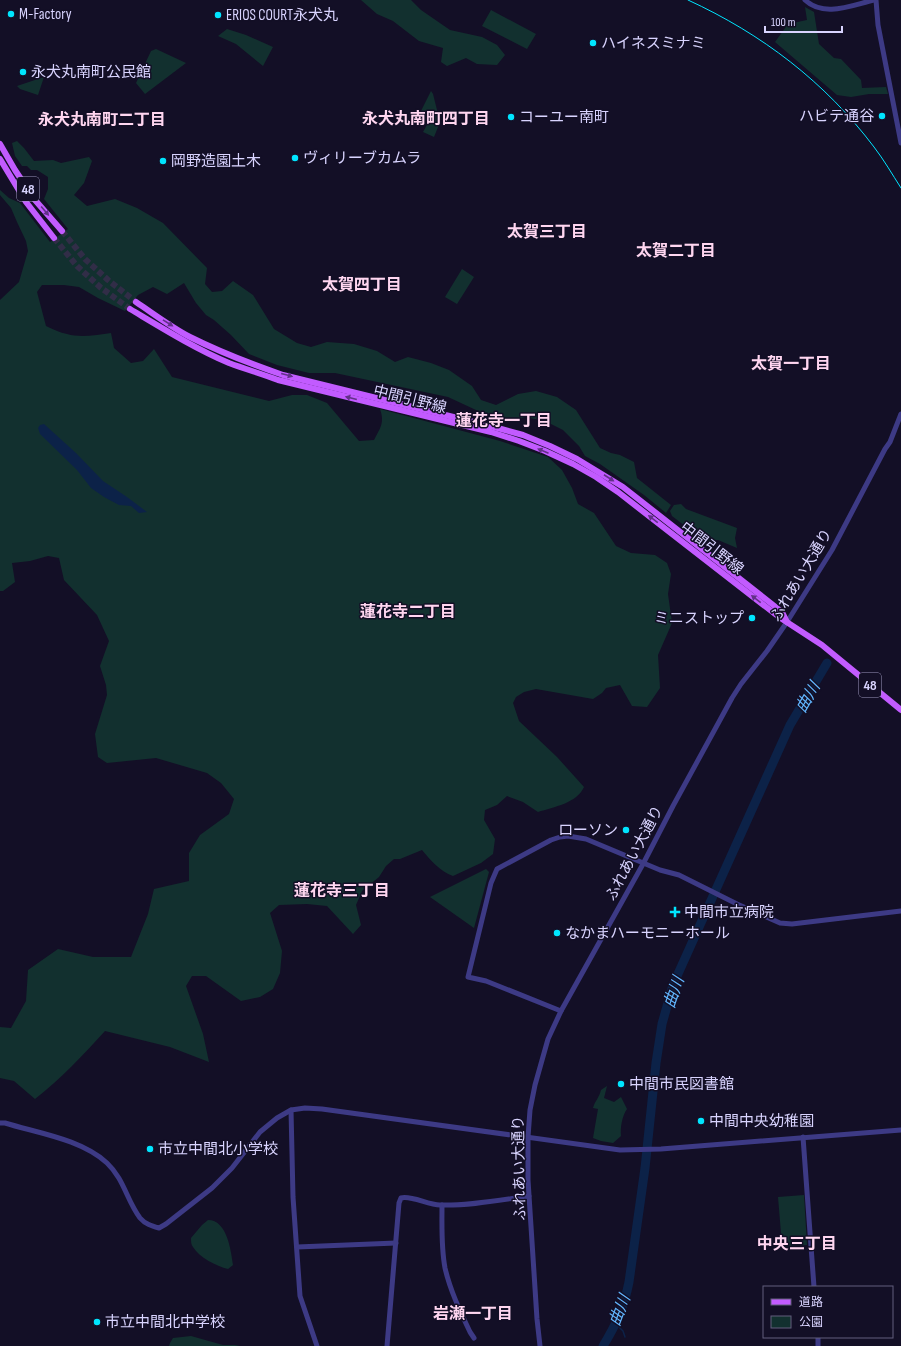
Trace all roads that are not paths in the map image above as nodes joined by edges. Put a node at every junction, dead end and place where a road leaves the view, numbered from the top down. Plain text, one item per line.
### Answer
1 (805, 0) edge
2 (875, 0) edge
3 (898, 114) edge
4 (901, 143) edge
5 (0, 144) edge
6 (0, 159) edge
7 (62, 231) tunnel mouth
8 (54, 238) tunnel mouth
9 (136, 302) tunnel mouth
10 (130, 309) tunnel mouth
11 (901, 414) edge
12 (787, 622) junction
13 (901, 710) edge
14 (643, 864) junction
15 (901, 911) edge
16 (561, 1011) junction
17 (291, 1110) junction
18 (0, 1123) edge
19 (901, 1130) edge
20 (528, 1137) junction
21 (803, 1137) junction
22 (529, 1196) junction
23 (442, 1205) junction
24 (396, 1243) junction
25 (297, 1247) junction
26 (814, 1286) edge
27 (474, 1338) dead end
28 (316, 1346) edge
29 (387, 1346) edge
30 (540, 1346) edge

1 - 2 street
2 - 3 street
3 - 4 street
5 -> 7 main road, 48
6 - 8 main road, 48
9 -> 12 main road, 中間引野線 / 48
12 -> 10 main road, 中間引野線 / 48
11 - 12 street, ふれあい大通り
12 - 13 main road, 中間引野線 / 48
12 - 14 street, ふれあい大通り
14 - 15 street
14 - 16 street, ふれあい大通り
14 - 16 street
16 - 20 street, ふれあい大通り
17 - 18 street
17 - 20 street
17 - 25 street
19 - 21 street
20 - 21 street
20 - 22 street, ふれあい大通り
21 - 26 street
22 - 23 street
22 - 30 street, ふれあい大通り
23 - 24 street
23 - 27 street
24 - 25 street
24 - 29 street
25 - 28 street

